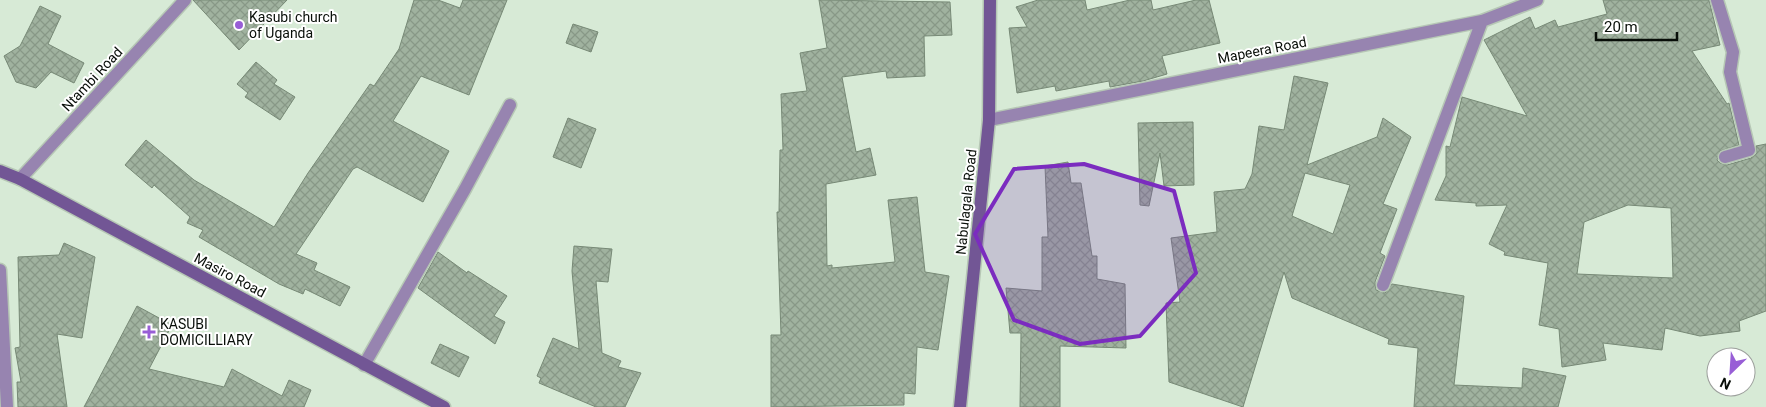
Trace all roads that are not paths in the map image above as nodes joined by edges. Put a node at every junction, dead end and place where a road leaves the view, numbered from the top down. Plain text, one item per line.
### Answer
1 (186, 0) edge
2 (990, 0) edge
3 (1717, 0) edge
4 (1532, 1) edge
5 (1482, 21) junction
6 (510, 105) dead end
7 (990, 120) junction
8 (1725, 157) dead end
9 (0, 171) edge
10 (20, 179) junction
11 (0, 270) edge
12 (1383, 285) dead end
13 (364, 365) junction
14 (7, 407) edge
15 (444, 407) edge
16 (960, 407) edge

1 - 10 street, Ntambi Road
2 - 7 main road, Nabulagala Road
3 - 8 street
4 - 5 street, Mapeera Road
5 - 7 street, Mapeera Road
5 - 12 street
6 - 13 street
7 - 16 main road, Nabulagala Road
9 - 10 main road, Masiro Road
10 - 13 main road, Masiro Road
11 - 14 street
13 - 15 main road, Masiro Road

